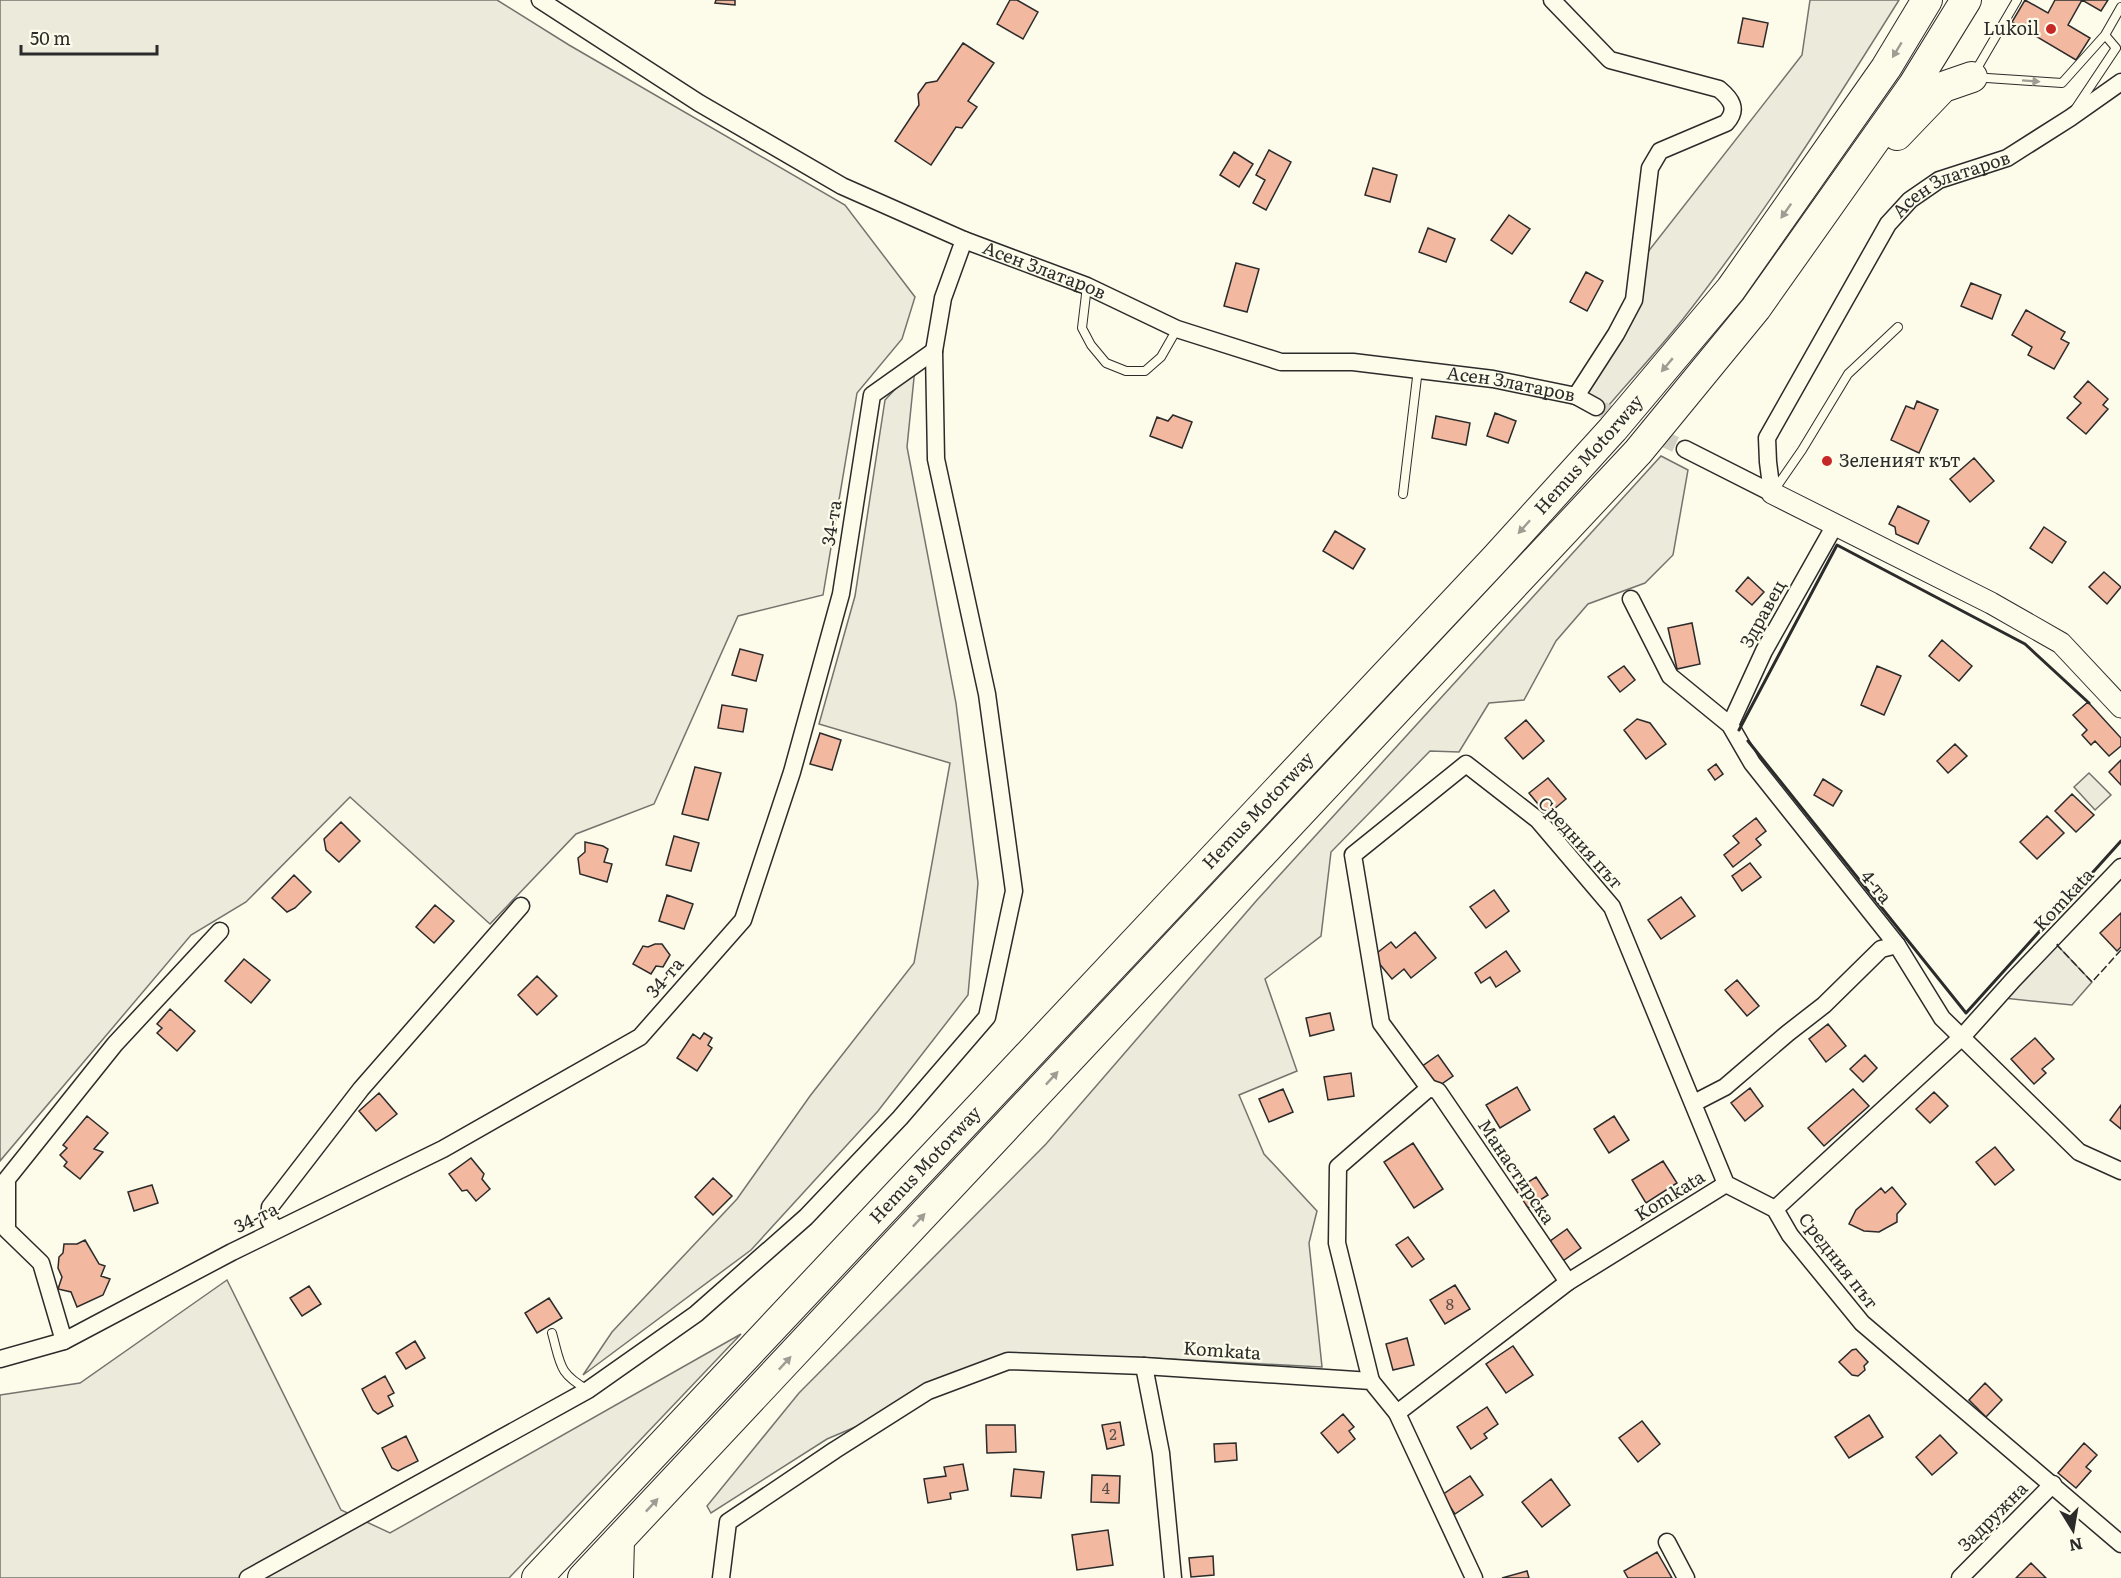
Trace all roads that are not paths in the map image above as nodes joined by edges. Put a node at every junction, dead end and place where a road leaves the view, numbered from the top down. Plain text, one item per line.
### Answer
1 (540, 0) edge
2 (1552, 0) edge
3 (1927, 0) edge
4 (1966, 0) edge
5 (2016, 0) edge
6 (2121, 7) edge
7 (2105, 35) junction
8 (2118, 47) edge
9 (1972, 77) junction
10 (2121, 82) edge
11 (2070, 118) junction
12 (1819, 218) junction
13 (964, 240) junction
14 (1087, 286) junction
15 (1898, 327) dead end
16 (1177, 329) junction
17 (934, 351) junction
18 (1418, 369) junction
19 (1576, 396) junction
20 (1596, 407) tunnel mouth
21 (1685, 449) tunnel mouth
22 (1772, 493) junction
23 (1403, 494) dead end
24 (1835, 525) junction
25 (1631, 599) dead end
26 (2121, 706) edge
27 (1730, 725) junction
28 (2121, 867) edge
29 (521, 906) dead end
30 (220, 931) dead end
31 (1897, 945) junction
32 (1962, 1037) junction
33 (1429, 1088) junction
34 (1694, 1103) junction
35 (2121, 1171) edge
36 (1726, 1184) junction
37 (1775, 1209) junction
38 (276, 1230) junction
39 (1568, 1282) junction
40 (552, 1333) dead end
41 (64, 1341) junction
42 (0, 1359) edge
43 (1144, 1366) junction
44 (1371, 1381) junction
45 (588, 1390) junction
46 (1397, 1413) junction
47 (2053, 1484) junction
48 (619, 1540) junction
49 (1667, 1542) dead end
50 (2121, 1544) edge
51 (248, 1578) edge
52 (537, 1578) edge
53 (583, 1578) edge
54 (618, 1578) edge
55 (721, 1578) edge
56 (1173, 1578) edge
57 (1474, 1578) edge
58 (1686, 1578) edge
59 (1960, 1578) edge

1 - 13 street, Асен Златаров
2 - 19 street
3 -> 52 highway, Hemus Motorway
4 - 12 highway, Hemus Motorway
5 - 9 lane
6 - 7 lane
7 - 8 lane
9 -> 7 lane
8 - 11 lane
9 - 12 highway
10 - 11 street, Асен Златаров
11 - 22 street, Асен Златаров
48 -> 12 highway, Hemus Motorway
13 - 14 street, Асен Златаров
13 - 17 street
14 - 16 street, Асен Златаров
14 - 16 lane
15 - 22 lane
16 - 18 street, Асен Златаров
17 - 38 street, 34-та
17 - 45 street
18 - 19 street, Асен Златаров
18 - 23 lane
19 - 20 street, Асен Златаров
21 - 22 street
22 - 24 street
24 - 26 street
24 - 27 street, Здравец
25 - 27 street, 4-та
27 - 31 street, 4-та
28 - 32 street, Komkata
29 - 38 street
30 - 41 street
31 - 32 street, 4-та
31 - 34 street
32 - 35 street, 4-та
32 - 37 street, Komkata
33 - 34 street, Средния път
33 - 39 street, Манастирска
33 - 44 street
34 - 36 street, Средния път
36 - 37 street, Средния път
36 - 39 street, Komkata
37 - 47 street, Средния път
38 - 41 street, 34-та
39 - 46 street, Komkata
40 - 45 lane
41 - 42 street, 34-та
43 - 44 street, Komkata
43 - 55 street, Komkata
43 - 56 street
44 - 46 street
45 - 51 street
46 - 57 street
47 - 50 street, Средния път
47 - 59 street, Задружна
48 - 53 highway, Hemus Motorway
48 - 54 highway
49 - 58 street

